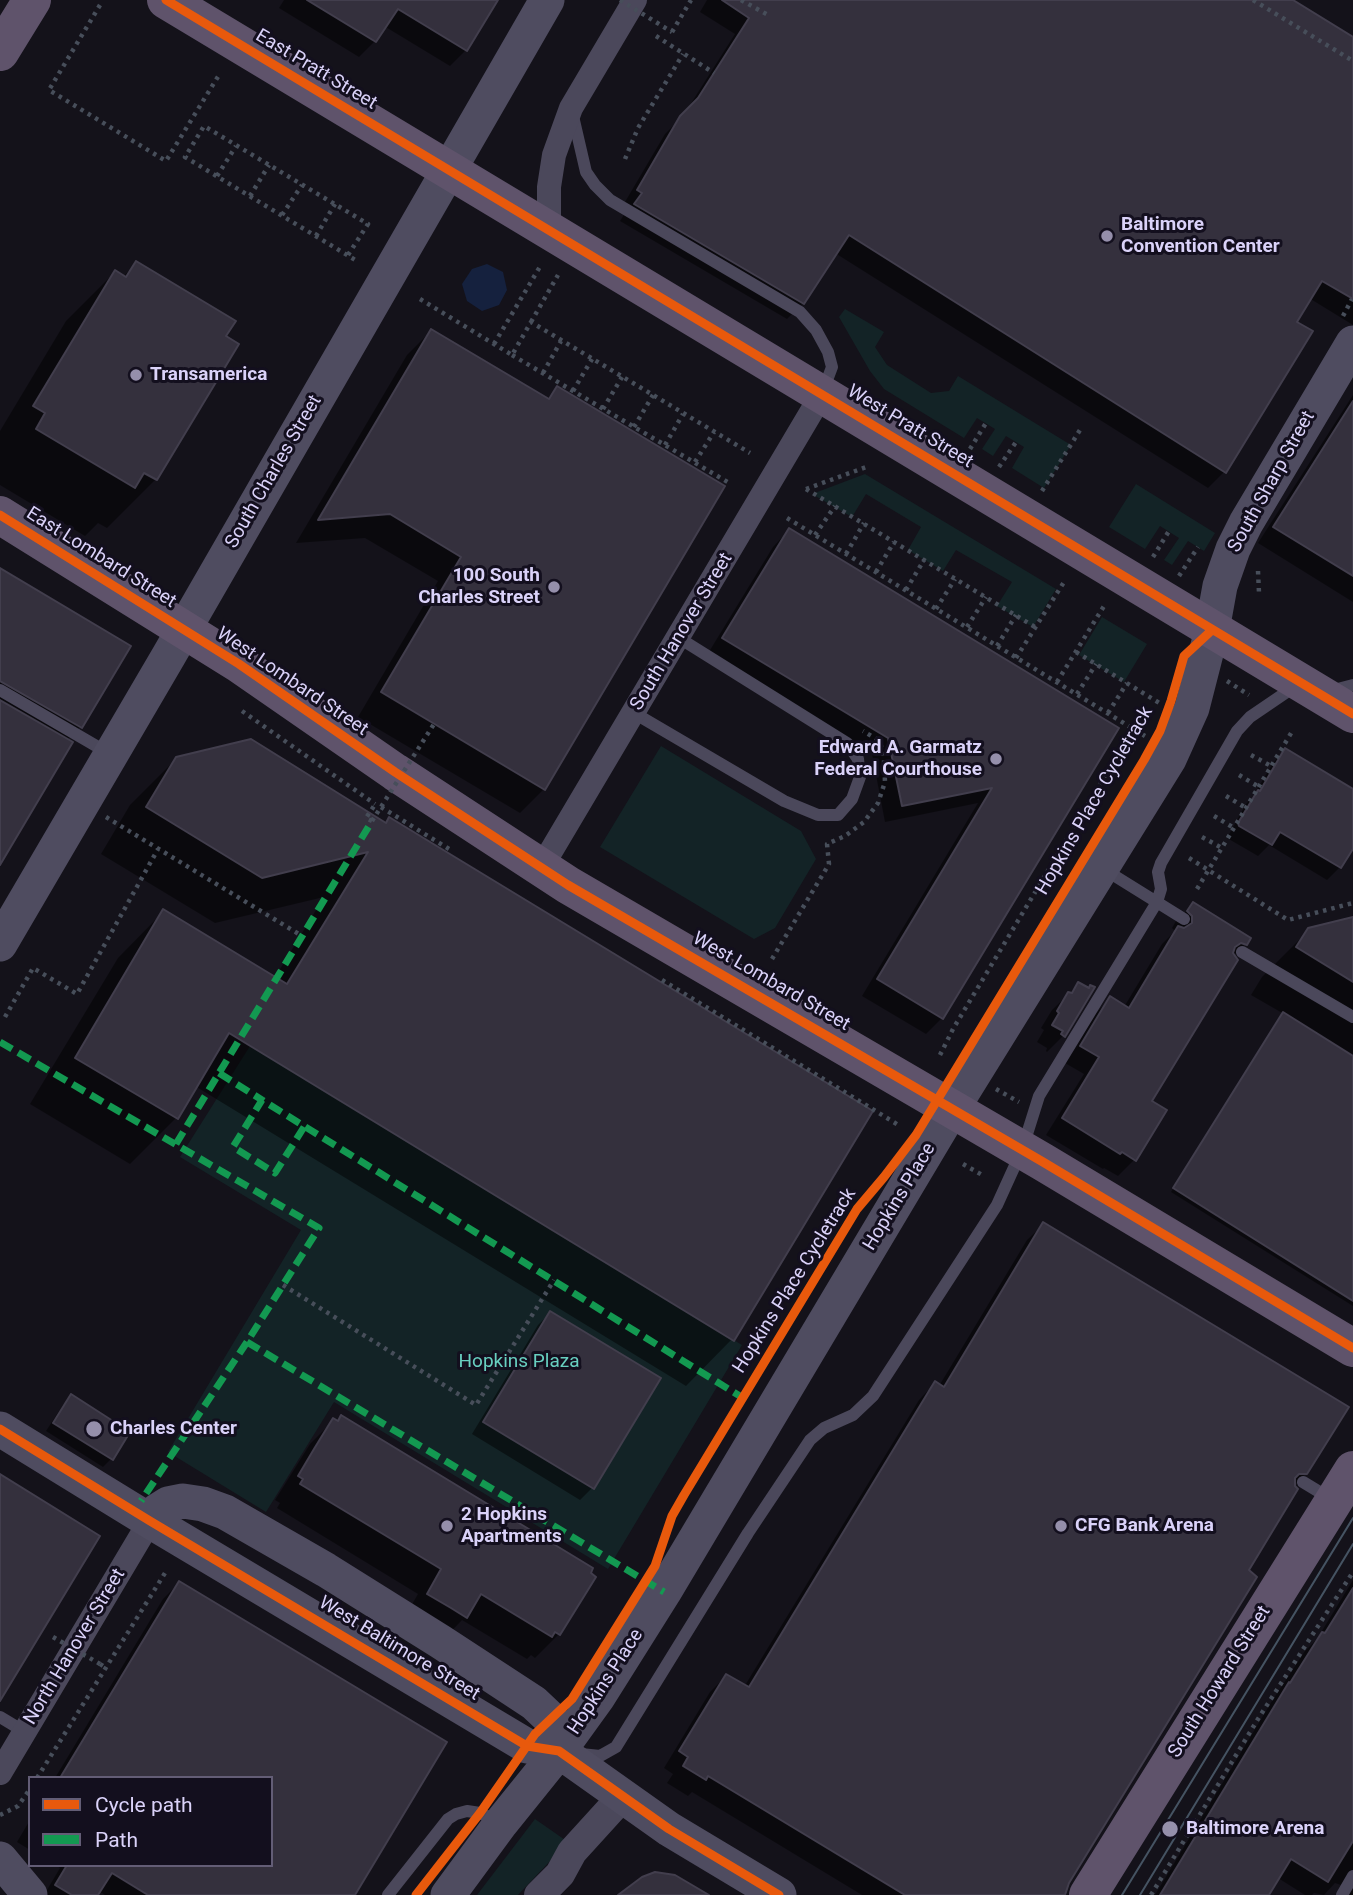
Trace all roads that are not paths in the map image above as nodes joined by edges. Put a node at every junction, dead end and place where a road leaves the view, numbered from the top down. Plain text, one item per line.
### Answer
1 (32, 0) edge
2 (166, 0) edge
3 (547, 0) edge
4 (635, 0) edge
5 (0, 52) edge
6 (571, 108) junction
7 (449, 170) junction
8 (545, 247) junction
9 (1353, 343) edge
10 (822, 394) junction
11 (0, 515) edge
12 (183, 630) junction
13 (1213, 630) junction
14 (679, 638) junction
15 (1324, 687) edge
16 (0, 690) edge
17 (634, 713) junction
18 (1353, 714) edge
19 (110, 755) junction
20 (541, 868) junction
21 (1102, 868) junction
22 (1157, 902) junction
23 (1184, 919) dead end
24 (0, 944) edge
25 (1242, 953) dead end
26 (1353, 1017) edge
27 (952, 1109) junction
28 (1022, 1150) junction
29 (1353, 1348) edge
30 (0, 1429) edge
31 (1330, 1484) edge
32 (150, 1521) junction
33 (0, 1717) edge
34 (25, 1732) junction
35 (559, 1751) junction
36 (0, 1773) edge
37 (622, 1797) junction
38 (501, 1822) junction
39 (1353, 1876) edge
40 (388, 1895) edge
41 (448, 1895) edge
42 (539, 1895) edge
43 (779, 1895) edge
44 (1088, 1895) edge
45 (1342, 1895) edge

1 - 5 main road
2 - 7 main road, East Pratt Street
3 - 7 main road, South Charles Street
4 - 6 street
6 - 8 street
6 - 10 lane
7 - 8 main road, West Pratt Street
7 - 12 main road, South Charles Street
8 - 10 main road, West Pratt Street
9 - 13 main road, South Sharp Street
10 - 13 main road, West Pratt Street
10 - 14 street, South Hanover Street
11 - 12 main road, East Lombard Street
12 - 19 main road, South Charles Street
12 - 20 main road, West Lombard Street
13 - 15 main road, West Pratt Street
13 - 21 main road, Hopkins Place
14 - 17 street, South Hanover Street
14 - 17 lane
15 - 18 main road, West Pratt Street
15 - 22 lane
16 - 19 lane
17 - 20 street, South Hanover Street
19 - 24 main road, South Charles Street
20 - 27 main road, West Lombard Street
21 - 22 lane
21 - 27 main road, Hopkins Place
22 - 23 lane
22 - 28 lane
25 - 26 lane
27 - 28 main road, West Lombard Street
27 - 35 main road, Hopkins Place
28 - 29 main road, West Lombard Street
28 - 35 lane
30 - 32 main road, West Baltimore Street
31 - 44 main road, South Howard Street
32 - 34 street, North Hanover Street
32 - 35 main road, West Baltimore Street
32 - 35 main road
33 - 34 lane
34 - 36 street, North Hanover Street
35 - 37 main road, West Baltimore Street
35 - 38 main road, Hopkins Place
37 - 42 street
37 - 43 main road, West Baltimore Street
38 - 40 lane
38 - 41 main road, Hopkins Place
39 - 45 lane

